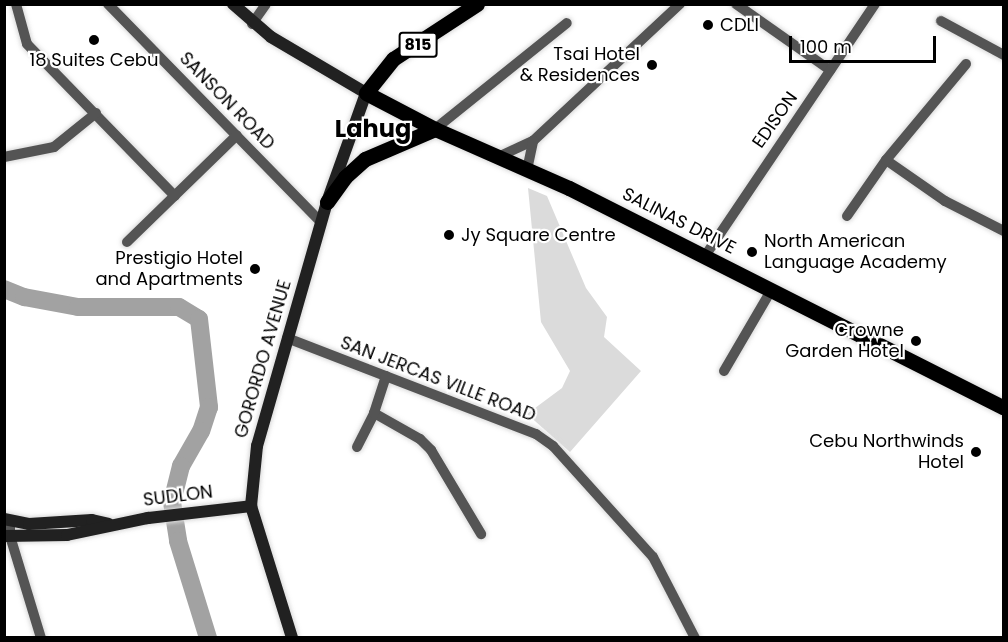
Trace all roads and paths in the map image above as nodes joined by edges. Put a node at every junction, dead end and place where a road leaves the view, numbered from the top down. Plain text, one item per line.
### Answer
1 (16, 4) edge
2 (108, 4) edge
3 (233, 4) edge
4 (266, 4) edge
5 (477, 4) edge
6 (680, 4) edge
7 (736, 4) edge
8 (875, 4) edge
9 (941, 21) dead end
10 (567, 23) dead end
11 (252, 24) junction
12 (1004, 55) edge
13 (966, 64) dead end
14 (830, 70) junction
15 (366, 93) junction
16 (96, 113) junction
17 (435, 129) junction
18 (237, 135) junction
19 (533, 141) junction
20 (4, 157) edge
21 (498, 157) junction
22 (886, 160) junction
23 (526, 170) junction
24 (175, 196) junction
25 (327, 201) junction
26 (847, 216) dead end
27 (321, 222) junction
28 (1004, 231) edge
29 (127, 242) dead end
30 (705, 256) junction
31 (772, 289) junction
32 (287, 338) junction
33 (724, 370) dead end
34 (386, 376) junction
35 (1004, 408) edge
36 (374, 413) junction
37 (357, 447) dead end
38 (251, 506) junction
39 (7, 520) edge
40 (111, 525) junction
41 (481, 534) dead end
42 (8, 539) edge
43 (42, 638) edge
44 (292, 638) edge
45 (695, 638) edge

1 - 16 street
2 - 18 street, SANSON ROAD
3 - 11 main road
4 - 11 street
5 - 15 main road, 815
6 - 19 street
7 - 14 street
8 - 14 street, EDISON
9 - 12 street
10 - 17 street
11 - 15 main road
13 - 22 street
14 - 30 street, EDISON
15 - 17 main road, SALINAS DRIVE
15 - 25 main road, GORORDO AVENUE
16 - 20 street
16 - 24 street
17 - 21 main road, SALINAS DRIVE
17 - 25 main road
18 - 24 street
18 - 27 street, SANSON ROAD
19 - 21 street
19 - 23 street
21 - 23 main road, SALINAS DRIVE
22 - 26 street
22 - 28 street
23 - 30 main road, SALINAS DRIVE
24 - 29 street
25 - 27 main road, GORORDO AVENUE
27 - 32 main road, GORORDO AVENUE
30 - 31 main road, SALINAS DRIVE
31 - 33 street
31 - 35 main road, SALINAS DRIVE
32 - 34 street, SAN JERCAS VILLE ROAD
32 - 38 main road, GORORDO AVENUE
34 - 36 street
34 - 45 street, SAN JERCAS VILLE ROAD
36 - 37 street
36 - 41 street
38 - 40 main road, SUDLON
38 - 44 main road, GORORDO AVENUE
39 - 40 main road, SUDLON
39 - 42 street
40 - 42 main road, SUDLON
42 - 43 street

